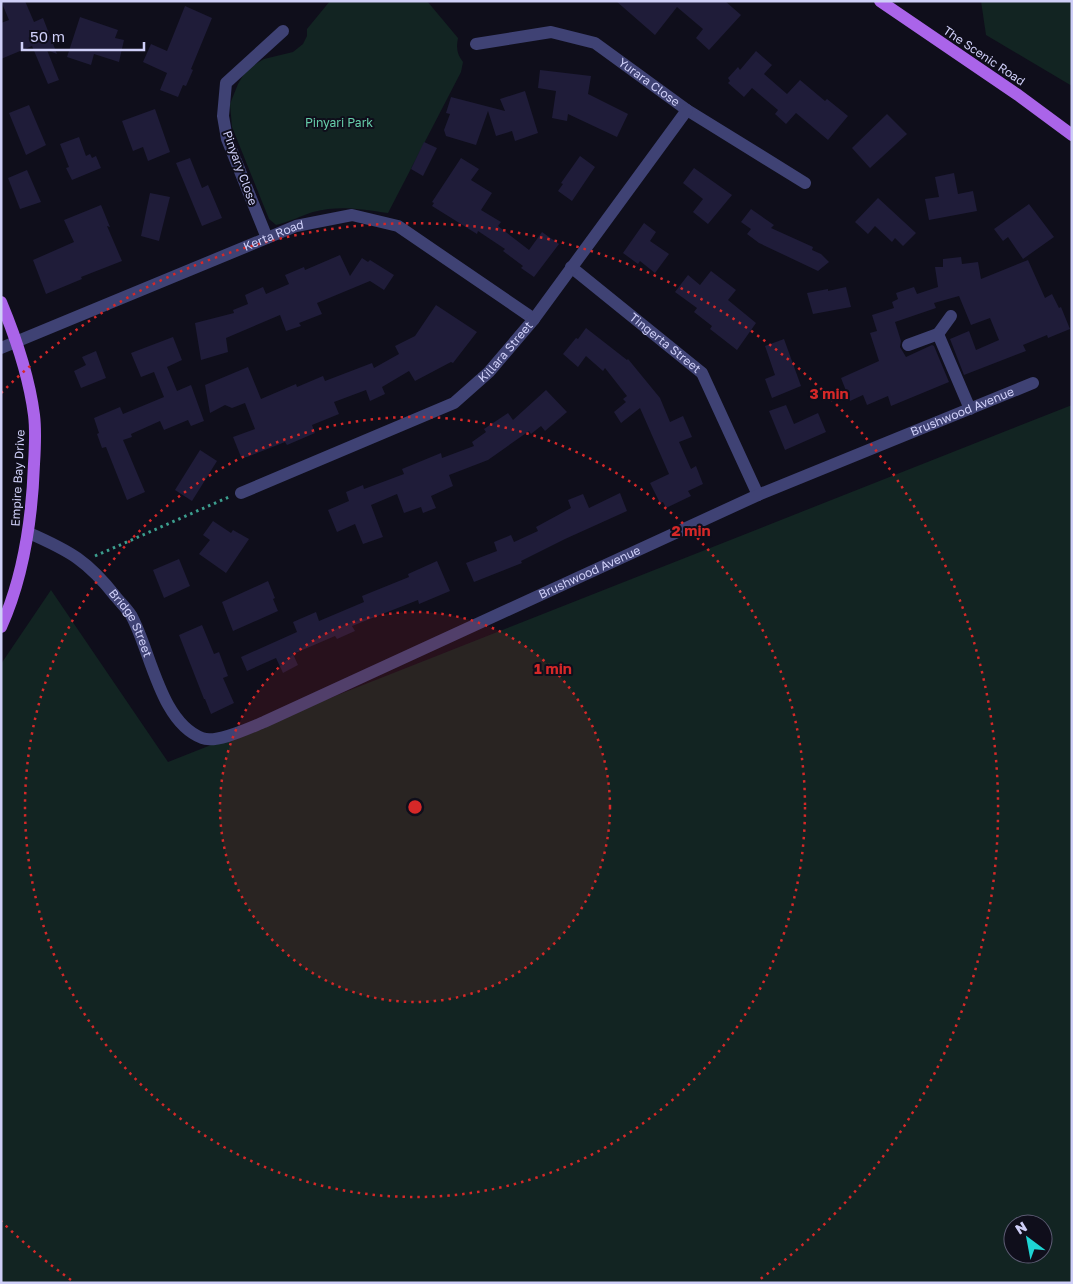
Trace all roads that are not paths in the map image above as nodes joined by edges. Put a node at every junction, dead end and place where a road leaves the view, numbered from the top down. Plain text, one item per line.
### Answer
1 (880, 1) edge
2 (283, 31) dead end
3 (476, 44) dead end
4 (686, 110) junction
5 (1072, 134) edge
6 (805, 184) dead end
7 (267, 238) junction
8 (571, 267) junction
9 (1, 302) edge
10 (951, 316) dead end
11 (534, 319) junction
12 (938, 334) junction
13 (17, 341) junction
14 (908, 345) dead end
15 (1, 348) edge
16 (1033, 383) dead end
17 (970, 409) junction
18 (241, 492) road end
19 (758, 495) junction
20 (29, 532) junction
21 (1, 627) edge
22 (204, 739) joint

1 - 5 main road, The Scenic Road
2 - 7 street, Pinyary Close
3 - 4 street, Yurara Close
4 - 6 street, Yurara Close
4 - 8 street, Killara Street
7 - 11 street, Kerta Road
7 - 13 street, Kerta Road
8 - 11 street, Killara Street
8 - 19 street, Tingerta Street
9 - 13 main road, Empire Bay Drive
10 - 12 street
11 - 18 street, Killara Street
12 - 14 street
12 - 17 street
13 - 15 street, Kerta Road
13 - 20 main road, Empire Bay Drive
16 - 17 street, Brushwood Avenue
17 - 19 street, Brushwood Avenue
19 - 22 street, Brushwood Avenue
20 - 21 main road, Empire Bay Drive
20 - 22 street, Bridge Street

